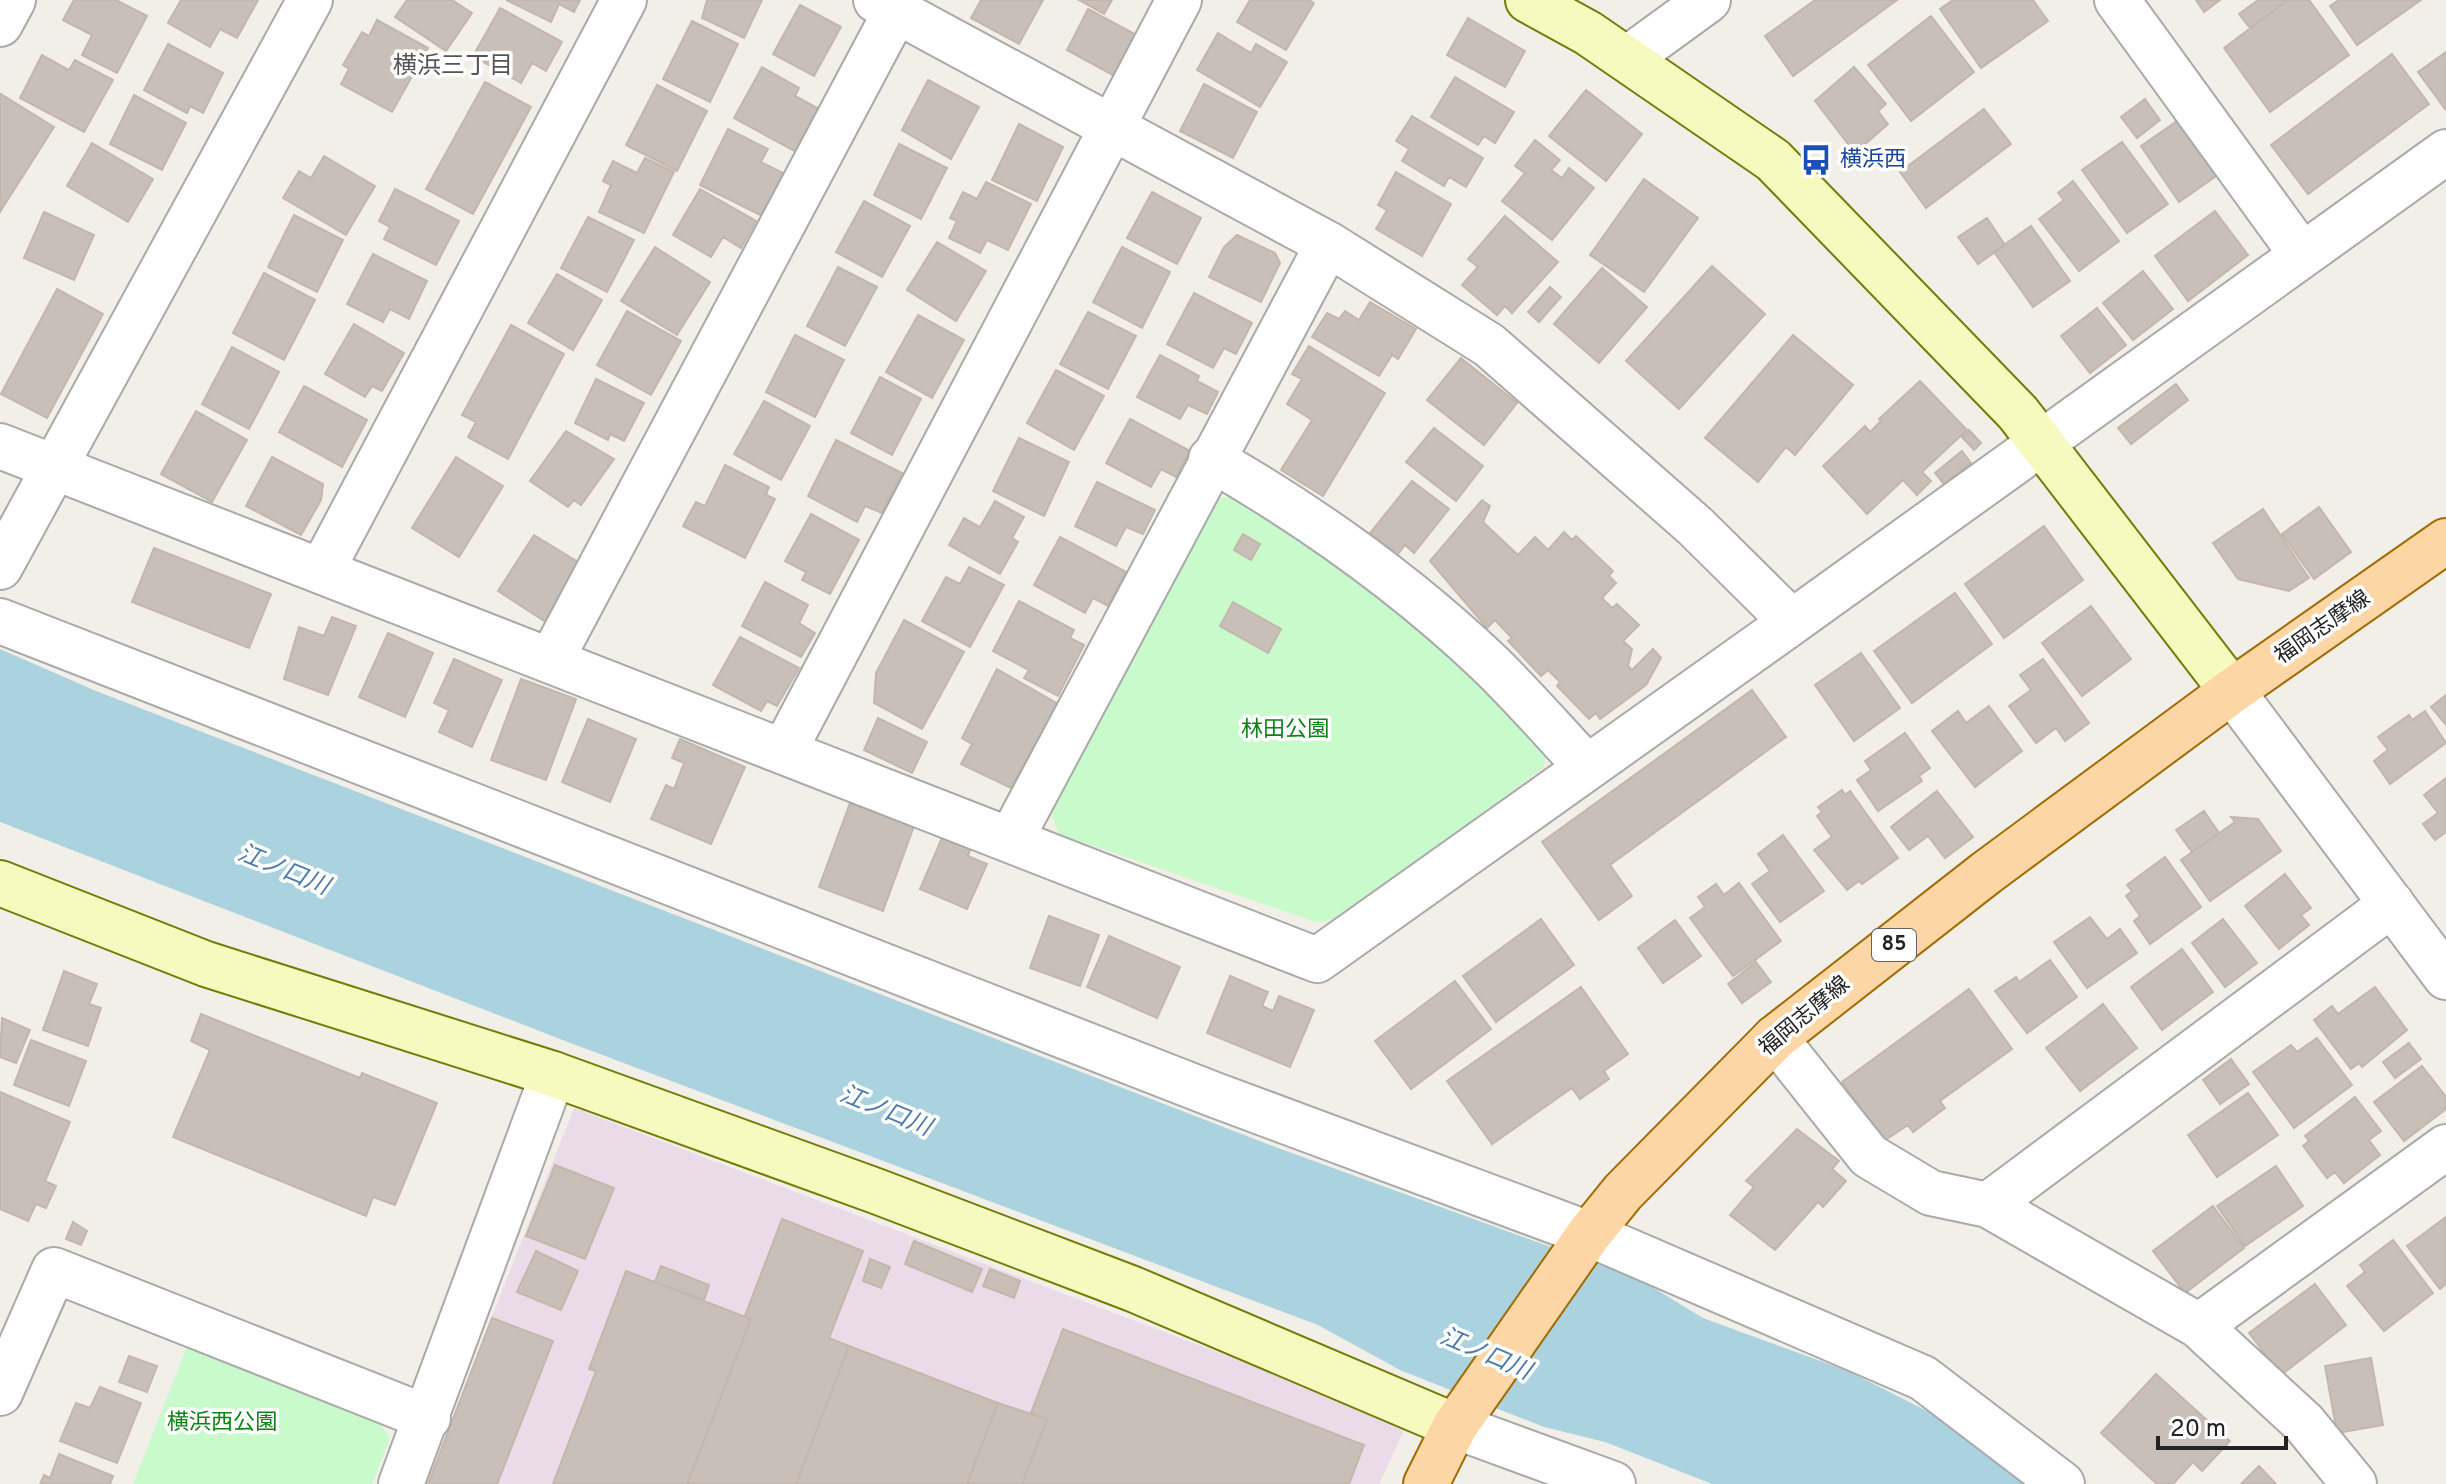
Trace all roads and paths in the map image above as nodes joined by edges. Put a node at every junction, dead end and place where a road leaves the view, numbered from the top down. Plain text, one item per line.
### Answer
1 (13, 0) edge
2 (310, 0) edge
3 (624, 0) edge
4 (1179, 0) edge
5 (1528, 0) edge
6 (2117, 0) edge
7 (1701, 2) edge
8 (886, 6) edge
9 (0, 24) edge
10 (1627, 59) junction
11 (1114, 128) junction
12 (2446, 152) edge
13 (1328, 244) junction
14 (2302, 255) junction
15 (2041, 444) junction
16 (0, 446) edge
17 (1211, 459) junction
18 (56, 467) junction
19 (2446, 541) edge
20 (0, 567) edge
21 (322, 570) junction
22 (0, 621) edge
23 (1792, 622) junction
24 (551, 660) junction
25 (2232, 691) junction
26 (784, 751) junction
27 (1586, 766) junction
28 (1011, 839) junction
29 (0, 883) edge
30 (2392, 904) junction
31 (2446, 977) edge
32 (1775, 1038) junction
33 (553, 1074) junction
34 (2446, 1147) edge
35 (1988, 1205) junction
36 (1589, 1234) junction
37 (2199, 1326) junction
38 (0, 1393) edge
39 (428, 1418) junction
40 (1455, 1426) junction
41 (401, 1484) edge
42 (1426, 1484) edge
43 (1613, 1484) edge
44 (2062, 1484) edge
45 (2354, 1484) edge

1 - 9 street
2 - 18 street
3 - 21 street
4 - 11 street
5 - 10 street
6 - 14 street
7 - 10 street
8 - 11 street
8 - 24 street
10 - 15 street
11 - 13 street
11 - 26 street
12 - 14 street
13 - 17 street
13 - 23 street
14 - 15 street
15 - 23 street
15 - 25 street
16 - 18 street
17 - 27 street
17 - 28 street
18 - 20 street
18 - 21 street
19 - 25 main road, 福岡志摩線 / 85
21 - 24 street
22 - 36 street
23 - 27 street
24 - 26 street
25 - 30 street
25 - 32 main road, 福岡志摩線 / 85
26 - 28 street
27 - 28 street
29 - 33 street
30 - 31 street
30 - 35 street
32 - 35 street
32 - 36 main road, 福岡志摩線 / 85
33 - 39 street
33 - 40 street
34 - 37 street
35 - 37 street
36 - 40 main road, 福岡志摩線 / 85
36 - 44 street
37 - 45 street
38 - 39 street
39 - 41 street
40 - 42 main road, 福岡志摩線 / 85
40 - 43 street

